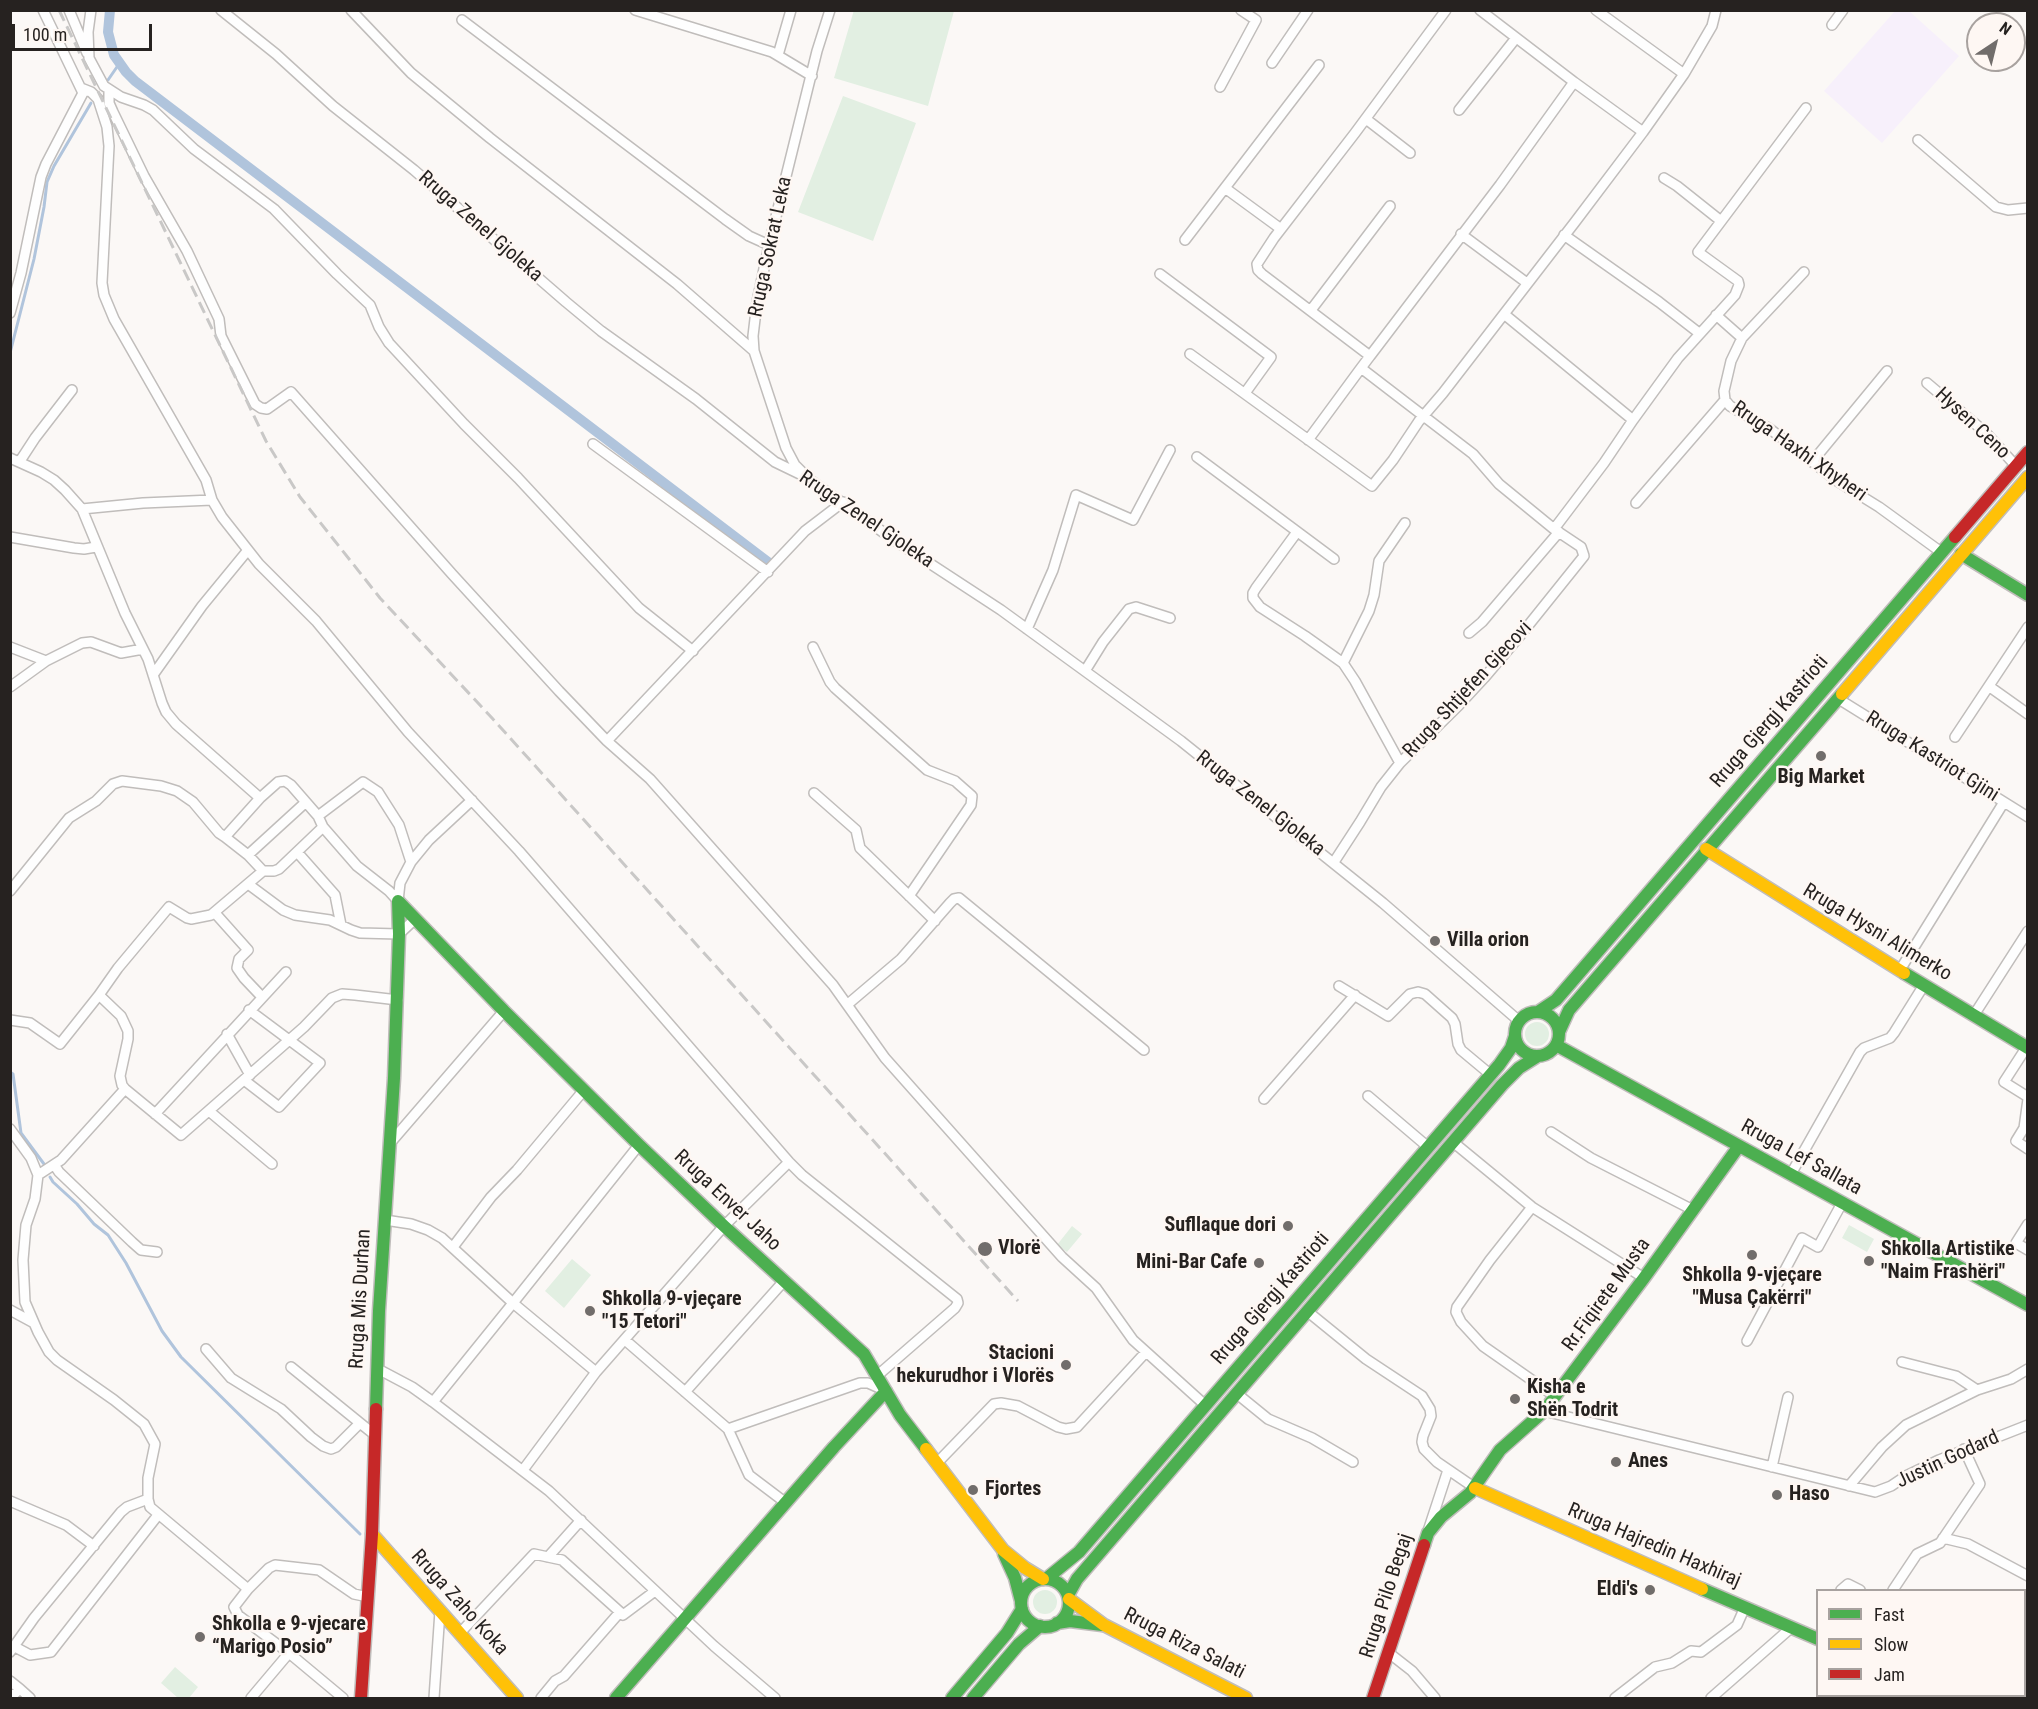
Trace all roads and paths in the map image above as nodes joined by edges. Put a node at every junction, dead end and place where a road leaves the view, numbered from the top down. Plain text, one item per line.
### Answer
1 (43, 10) edge
2 (69, 10) edge
3 (91, 10) edge
4 (221, 10) edge
5 (351, 10) edge
6 (635, 10) edge
7 (791, 10) edge
8 (830, 10) edge
9 (1241, 10) edge
10 (1261, 10) edge
11 (1308, 10) edge
12 (1446, 10) edge
13 (1480, 10) edge
14 (1596, 10) edge
15 (1716, 10) edge
16 (1843, 10) edge
17 (462, 20) dead end
18 (1256, 20) junction
19 (1832, 26) dead end
20 (1516, 38) junction
21 (778, 55) junction
22 (89, 58) junction
23 (1272, 63) dead end
24 (1318, 65) dead end
25 (1684, 74) junction
26 (812, 76) junction
27 (100, 81) junction
28 (1574, 82) junction
29 (1220, 87) dead end
30 (81, 88) junction
31 (109, 91) junction
32 (1806, 108) dead end
33 (1459, 110) dead end
34 (1366, 119) junction
35 (1643, 132) junction
36 (1918, 140) dead end
37 (1410, 153) dead end
38 (1664, 178) dead end
39 (1225, 188) junction
40 (1390, 206) dead end
41 (2028, 208) edge
42 (1721, 221) junction
43 (1281, 229) junction
44 (1461, 234) junction
45 (1564, 235) junction
46 (1185, 240) dead end
47 (769, 245) junction
48 (1804, 272) dead end
49 (1160, 274) dead end
50 (1527, 283) junction
51 (11, 306) edge
52 (1311, 310) junction
53 (1504, 314) junction
54 (1716, 315) junction
55 (1699, 333) junction
56 (1742, 338) junction
57 (754, 351) junction
58 (1190, 354) dead end
59 (1370, 356) junction
60 (1361, 368) junction
61 (1887, 370) dead end
62 (1927, 383) dead end
63 (72, 390) dead end
64 (1245, 393) junction
65 (1725, 400) junction
66 (1425, 415) junction
67 (1633, 420) junction
68 (1308, 440) junction
69 (594, 444) dead end
70 (1170, 450) dead end
71 (2028, 452) edge
72 (1197, 457) dead end
73 (15, 459) edge
74 (1812, 462) junction
75 (2016, 466) junction
76 (806, 477) junction
77 (2028, 477) edge
78 (212, 500) junction
79 (843, 502) junction
80 (1636, 503) dead end
81 (82, 509) junction
82 (1405, 523) dead end
83 (1557, 530) junction
84 (1297, 532) junction
85 (10, 537) edge
86 (96, 547) junction
87 (248, 550) junction
88 (1941, 552) junction
89 (1961, 554) junction
90 (1334, 559) dead end
91 (768, 572) junction
92 (2028, 595) edge
93 (1170, 618) dead end
94 (2028, 627) edge
95 (1027, 629) junction
96 (1470, 633) dead end
97 (10, 646) edge
98 (813, 646) dead end
99 (143, 649) junction
100 (693, 651) junction
101 (46, 662) junction
102 (1343, 663) junction
103 (1085, 671) junction
104 (153, 675) junction
105 (10, 687) edge
106 (1990, 687) junction
107 (1837, 698) junction
108 (2028, 714) edge
109 (1955, 737) dead end
110 (607, 741) junction
111 (1400, 762) junction
112 (814, 792) dead end
113 (260, 798) junction
114 (472, 800) junction
115 (306, 802) junction
116 (2004, 802) junction
117 (318, 816) junction
118 (2028, 817) edge
119 (323, 827) junction
120 (225, 837) junction
121 (1706, 849) junction
122 (297, 852) junction
123 (248, 855) junction
124 (411, 862) junction
125 (1334, 862) junction
126 (262, 872) junction
127 (248, 884) junction
128 (10, 891) edge
129 (909, 896) junction
130 (398, 901) junction
131 (215, 913) junction
132 (415, 919) junction
133 (935, 921) junction
134 (341, 925) junction
135 (2028, 931) edge
136 (399, 934) junction
137 (1900, 970) junction
138 (286, 972) dead end
139 (1924, 985) junction
140 (1339, 986) dead end
141 (99, 995) junction
142 (1355, 995) junction
143 (262, 997) junction
144 (398, 1000) junction
145 (848, 1004) junction
146 (249, 1010) junction
147 (504, 1011) junction
148 (1538, 1012) junction
149 (1974, 1015) junction
150 (10, 1020) edge
151 (1519, 1021) junction
152 (227, 1034) junction
153 (1515, 1036) junction
154 (1558, 1039) junction
155 (288, 1041) junction
156 (2027, 1048) edge
157 (1144, 1050) dead end
158 (1538, 1056) junction
159 (1491, 1075) junction
160 (247, 1078) junction
161 (125, 1089) junction
162 (584, 1090) junction
163 (1368, 1096) dead end
164 (2028, 1098) edge
165 (1264, 1099) dead end
166 (209, 1111) junction
167 (155, 1114) junction
168 (10, 1129) edge
169 (1551, 1132) dead end
170 (391, 1142) junction
171 (1453, 1142) junction
172 (639, 1145) junction
173 (1739, 1146) junction
174 (1428, 1147) junction
175 (2028, 1149) edge
176 (789, 1162) junction
177 (272, 1164) dead end
178 (55, 1166) junction
179 (1791, 1174) junction
180 (38, 1176) junction
181 (1842, 1203) junction
182 (1532, 1207) junction
183 (1693, 1210) junction
184 (385, 1220) junction
185 (2028, 1224) edge
186 (724, 1226) junction
187 (453, 1247) junction
188 (2028, 1250) edge
189 (157, 1252) dead end
190 (1644, 1278) junction
191 (784, 1281) junction
192 (513, 1303) junction
193 (2028, 1305) edge
194 (10, 1310) edge
195 (1307, 1311) junction
196 (34, 1323) junction
197 (625, 1340) junction
198 (1746, 1341) dead end
199 (206, 1349) dead end
200 (1146, 1352) junction
201 (1902, 1362) dead end
202 (291, 1367) dead end
203 (378, 1369) junction
204 (2028, 1369) edge
205 (596, 1372) junction
206 (878, 1375) junction
207 (1977, 1390) junction
208 (886, 1391) junction
209 (685, 1392) junction
210 (1236, 1393) junction
211 (1556, 1397) junction
212 (1788, 1397) dead end
213 (434, 1402) junction
214 (1204, 1405) junction
215 (1544, 1411) junction
216 (360, 1423) junction
217 (2028, 1425) edge
218 (728, 1429) junction
219 (375, 1435) junction
220 (1964, 1449) junction
221 (1353, 1462) dead end
222 (936, 1464) junction
223 (1772, 1467) junction
224 (523, 1470) junction
225 (1448, 1470) junction
226 (1849, 1486) junction
227 (1475, 1488) junction
228 (148, 1499) junction
229 (10, 1501) edge
230 (786, 1503) junction
231 (158, 1515) junction
232 (581, 1520) junction
233 (1428, 1533) junction
234 (372, 1534) junction
235 (1942, 1538) junction
236 (94, 1546) junction
237 (1003, 1550) junction
238 (548, 1557) junction
239 (2028, 1576) edge
240 (1044, 1579) junction
241 (248, 1589) junction
242 (1842, 1589) edge
243 (1858, 1589) edge
244 (1894, 1589) edge
245 (655, 1591) junction
246 (368, 1597) junction
247 (1068, 1597) junction
248 (1022, 1605) junction
249 (1745, 1607) junction
250 (440, 1611) junction
251 (620, 1612) junction
252 (686, 1619) junction
253 (1057, 1623) junction
254 (1104, 1625) junction
255 (1040, 1626) junction
256 (1792, 1627) junction
257 (460, 1633) junction
258 (1816, 1638) edge
259 (13, 1650) edge
260 (289, 1653) junction
261 (1389, 1653) junction
262 (10, 1681) edge
263 (20, 1689) junction
264 (10, 1698) edge
265 (30, 1698) edge
266 (251, 1698) edge
267 (343, 1698) edge
268 (361, 1698) edge
269 (434, 1698) edge
270 (517, 1698) edge
271 (541, 1698) edge
272 (616, 1698) edge
273 (775, 1698) edge
274 (952, 1698) edge
275 (973, 1698) edge
276 (1246, 1698) edge
277 (1373, 1698) edge
278 (1435, 1698) edge
279 (1615, 1698) edge
280 (1711, 1698) edge

1 - 30 street
2 - 22 street
3 - 22 street
4 - 76 street, Rruga Zenel Gjoleka
5 - 57 street
6 - 21 street
7 - 21 street
8 - 26 street, Rruga Sokrat Leka
9 - 18 street
10 - 18 street
11 - 23 street
12 - 34 street
13 - 20 street
14 - 25 street
15 - 25 street
16 - 19 street
17 - 47 street
18 - 29 street
20 - 28 street
20 - 33 street
21 - 26 street
22 - 27 street
24 - 39 street
25 - 35 street
26 - 47 street, Rruga Sokrat Leka
27 - 30 street
27 - 31 street
28 - 35 street
28 - 44 street
30 - 51 street
30 - 78 street
31 - 100 street
31 - 110 street
32 - 42 street
34 - 37 street
34 - 43 street
35 - 45 street
36 - 41 street
38 - 42 street
39 - 43 street
39 - 46 street
40 - 52 street
42 - 54 street
43 - 52 street
44 - 50 street
44 - 59 street
45 - 50 street
45 - 55 street
47 - 57 street, Rruga Sokrat Leka
48 - 56 street, Rruga Haxhi Xhyheri
49 - 64 street
50 - 53 street
52 - 59 street
53 - 66 street
53 - 67 street
54 - 55 street
54 - 56 street
55 - 67 street
56 - 65 street, Rruga Haxhi Xhyheri
57 - 76 street, Rruga Sokrat Leka
58 - 64 street
59 - 60 street
60 - 66 street
60 - 68 street
61 - 74 street
62 - 75 street, Hysen Ceno
63 - 73 street
64 - 68 street
65 - 74 street, Rruga Haxhi Xhyheri
65 - 80 street
66 - 68 street
66 - 83 street
67 - 83 street
69 - 91 street
70 - 95 street
71 - 75 street, Rruga Gjergj Kastrioti
72 - 84 street
73 - 81 street
74 - 88 street, Rruga Haxhi Xhyheri
75 - 88 street, Rruga Gjergj Kastrioti
76 - 79 street, Rruga Zenel Gjoleka
77 - 89 street, Rruga Gjergj Kastrioti
78 - 81 street
78 - 87 street
79 - 91 street
79 - 95 street, Rruga Zenel Gjoleka
81 - 86 street
82 - 102 street
83 - 96 street
83 - 111 street, Rruga Shtjefen Gjecovi
84 - 90 street
84 - 102 street
85 - 86 street
86 - 99 street
87 - 104 street
87 - 114 street
88 - 148 street, Rruga Gjergj Kastrioti
89 - 92 street
89 - 107 street, Rruga Gjergj Kastrioti
91 - 100 street
93 - 103 street
94 - 106 street
95 - 103 street, Rruga Zenel Gjoleka
97 - 101 street
98 - 129 street
99 - 101 street
99 - 104 street
100 - 110 street
101 - 105 street
102 - 111 street
103 - 125 street, Rruga Zenel Gjoleka
104 - 113 street
106 - 108 street
106 - 109 street
107 - 116 street, Rruga Kastriot Gjini
107 - 121 street, Rruga Gjergj Kastrioti
110 - 145 street
111 - 125 street, Rruga Shtjefen Gjecovi
112 - 129 street
113 - 115 street
113 - 120 street
114 - 124 street
114 - 176 street
115 - 117 street
115 - 123 street
116 - 118 street, Rruga Kastriot Gjini
116 - 137 street
117 - 119 street
117 - 124 street
119 - 122 street
119 - 130 street
120 - 123 street
120 - 128 street
121 - 137 street, Rruga Hysni Alimerko
121 - 154 street, Rruga Gjergj Kastrioti
122 - 126 street
122 - 134 street
123 - 126 street
124 - 130 street
125 - 151 street, Rruga Zenel Gjoleka
126 - 127 street
127 - 131 street
127 - 134 street
129 - 133 street
130 - 132 street, Rruga Enver Jaho
130 - 136 street, Rruga Mis Durhan
131 - 141 street
131 - 143 street
132 - 136 street
132 - 147 street, Rruga Enver Jaho
133 - 145 street
133 - 157 street
134 - 136 street
135 - 149 street
136 - 144 street, Rruga Mis Durhan
137 - 139 street, Rruga Hysni Alimerko
138 - 143 street
139 - 149 street, Rruga Hysni Alimerko
139 - 179 street
140 - 142 street
141 - 150 street
141 - 161 street
142 - 159 street
142 - 165 street
143 - 146 street
144 - 155 street
144 - 170 street, Rruga Mis Durhan
145 - 200 street
146 - 152 street
146 - 155 street
147 - 162 street, Rruga Enver Jaho
147 - 170 street
148 - 151 street
148 - 154 street
149 - 156 street, Rruga Hysni Alimerko
151 - 153 street
152 - 160 street
152 - 167 street
153 - 158 street
153 - 159 street, Rruga Gjergj Kastrioti
154 - 158 street
154 - 173 street, Rruga Lef Sallata
155 - 160 street
155 - 160 street
156 - 164 street
158 - 171 street, Rruga Gjergj Kastrioti
159 - 174 street, Rruga Gjergj Kastrioti
160 - 166 street
161 - 167 street
161 - 178 street
162 - 172 street, Rruga Enver Jaho
162 - 187 street
163 - 174 street
164 - 175 street
166 - 167 street
166 - 177 street
168 - 180 street
169 - 183 street
170 - 184 street, Rruga Mis Durhan
171 - 182 street
171 - 195 street, Rruga Gjergj Kastrioti
172 - 186 street, Rruga Enver Jaho
172 - 192 street
173 - 179 street, Rruga Lef Sallata
173 - 183 street, Rr.Fiqirete Musta
174 - 214 street, Rruga Gjergj Kastrioti
176 - 186 street
176 - 206 street
178 - 180 street
178 - 189 street
179 - 181 street, Rruga Lef Sallata
180 - 196 street
181 - 193 street, Rruga Lef Sallata
181 - 198 street
182 - 190 street
182 - 211 street
183 - 190 street, Rr.Fiqirete Musta
184 - 187 street
184 - 203 street, Rruga Mis Durhan
185 - 188 street
186 - 191 street, Rruga Enver Jaho
186 - 197 street
187 - 192 street
190 - 211 street, Rr.Fiqirete Musta
191 - 206 street, Rruga Enver Jaho
191 - 209 street
192 - 205 street
192 - 213 street
194 - 196 street
195 - 210 street, Rruga Gjergj Kastrioti
195 - 225 street
196 - 228 street
197 - 205 street
197 - 209 street
199 - 216 street
200 - 214 street
200 - 222 street
201 - 207 street
202 - 216 street
203 - 213 street
203 - 219 street, Rruga Mis Durhan
204 - 207 street
205 - 224 street
206 - 208 street, Rruga Enver Jaho
207 - 226 street
208 - 218 street
208 - 222 street, Rruga Enver Jaho
208 - 230 street
209 - 218 street
210 - 221 street
210 - 247 street, Rruga Gjergj Kastrioti
211 - 215 street, Rr.Fiqirete Musta
212 - 223 street
213 - 224 street
214 - 240 street, Rruga Gjergj Kastrioti
215 - 223 street
215 - 227 street, Rr.Fiqirete Musta
216 - 219 street
217 - 220 street, Justin Godard
218 - 230 street
219 - 234 street, Rruga Mis Durhan
220 - 226 street, Justin Godard
220 - 235 street
222 - 237 street, Rruga Enver Jaho
223 - 226 street
224 - 232 street
225 - 227 street
225 - 233 street
227 - 233 street, Rruga Pilo Begaj
227 - 249 street, Rruga Hajredin Haxhiraj
228 - 231 street
228 - 236 street
229 - 236 street
230 - 252 street
231 - 241 street
231 - 259 street
232 - 238 street
232 - 245 street
233 - 261 street, Rruga Pilo Begaj
234 - 246 street, Rruga Mis Durhan
234 - 250 street, Rruga Zaho Koka
235 - 239 street
235 - 244 street
236 - 259 street
237 - 240 street
237 - 248 street
238 - 251 street
238 - 257 street
240 - 247 street
240 - 248 street
241 - 246 street
241 - 260 street
242 - 243 street
245 - 251 street
245 - 252 street
246 - 268 street, Rruga Mis Durhan
247 - 253 street
247 - 254 street
248 - 255 street
248 - 274 street
249 - 256 street, Rruga Hajredin Haxhiraj
249 - 279 street
250 - 257 street, Rruga Zaho Koka
250 - 269 street
251 - 271 street
252 - 272 street
252 - 273 street
253 - 254 street
253 - 255 street
254 - 276 street, Rruga Riza Salati
255 - 275 street
256 - 258 street, Rruga Hajredin Haxhiraj
256 - 280 street
257 - 270 street, Rruga Zaho Koka
260 - 266 street
260 - 267 street
261 - 277 street, Rruga Pilo Begaj
261 - 278 street
262 - 263 street
263 - 264 street
263 - 265 street

